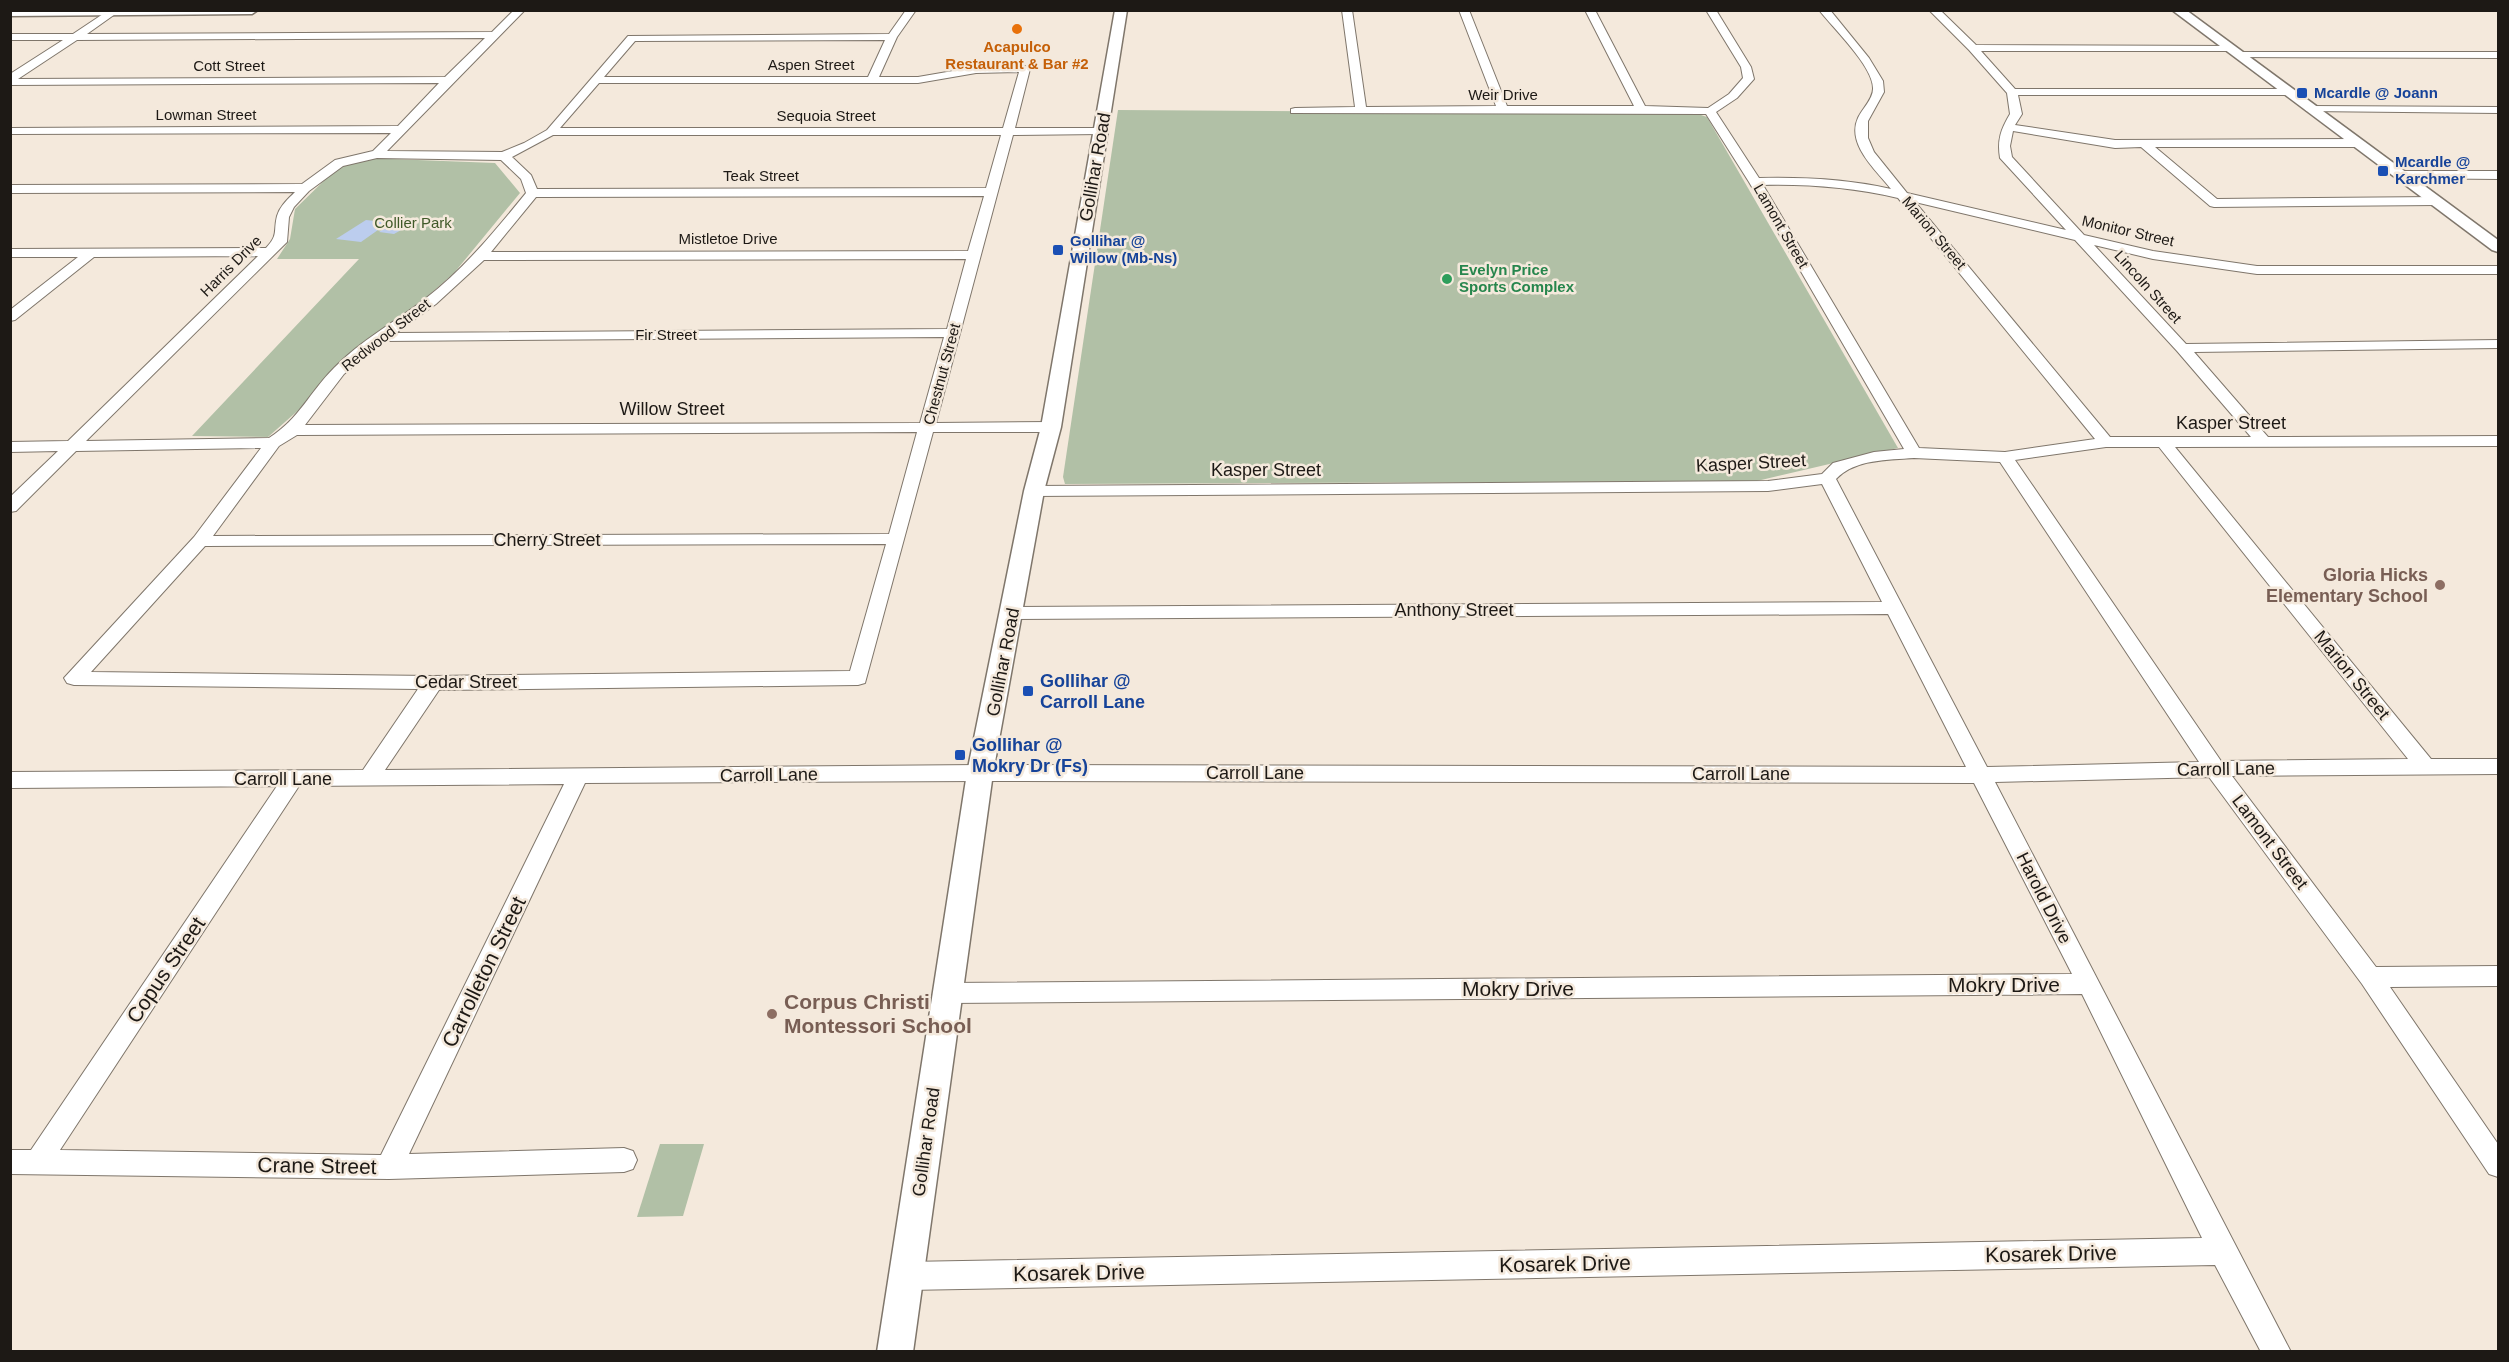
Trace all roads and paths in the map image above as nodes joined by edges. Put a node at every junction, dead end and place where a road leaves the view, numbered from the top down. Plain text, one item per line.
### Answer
1 (252, 10) edge
2 (520, 10) edge
3 (910, 10) edge
4 (1121, 10) edge
5 (1347, 10) edge
6 (1464, 10) edge
7 (1590, 10) edge
8 (1711, 10) edge
9 (1824, 10) edge
10 (1934, 10) edge
11 (2178, 10) edge
12 (10, 12) edge
13 (113, 12) edge
14 (495, 35) junction
15 (74, 37) junction
16 (891, 37) junction
17 (10, 38) edge
18 (1973, 48) junction
19 (2233, 52) junction
20 (2499, 55) edge
21 (1026, 69) joint
22 (10, 80) edge
23 (448, 80) junction
24 (595, 80) junction
25 (872, 80) junction
26 (2012, 92) junction
27 (2288, 92) junction
28 (1641, 109) junction
29 (2311, 109) junction
30 (1503, 110) junction
31 (2499, 110) edge
32 (1295, 111) dead end
33 (1361, 111) junction
34 (1710, 111) junction
35 (2007, 127) junction
36 (402, 129) junction
37 (1009, 130) junction
38 (10, 131) edge
39 (1101, 131) junction
40 (552, 132) junction
41 (2357, 143) junction
42 (2145, 145) junction
43 (377, 154) junction
44 (504, 156) junction
45 (2401, 175) junction
46 (2499, 175) edge
47 (1755, 182) junction
48 (305, 188) junction
49 (10, 189) edge
50 (990, 192) junction
51 (532, 193) junction
52 (1904, 197) junction
53 (2436, 201) junction
54 (2082, 238) junction
55 (2499, 247) edge
56 (92, 252) junction
57 (270, 252) junction
58 (10, 253) edge
59 (975, 255) junction
60 (481, 256) junction
61 (2499, 270) edge
62 (10, 317) edge
63 (952, 333) junction
64 (380, 337) junction
65 (2499, 344) edge
66 (2182, 348) junction
67 (928, 427) junction
68 (1051, 427) junction
69 (293, 430) junction
70 (2499, 441) edge
71 (2106, 442) junction
72 (273, 443) junction
73 (2164, 443) junction
74 (2265, 443) junction
75 (72, 446) junction
76 (10, 447) edge
77 (1914, 453) junction
78 (2005, 457) junction
79 (1827, 478) junction
80 (1034, 491) junction
81 (10, 507) edge
82 (895, 539) junction
83 (200, 541) junction
84 (1895, 608) junction
85 (1013, 613) junction
86 (74, 678) joint
87 (858, 678) joint
88 (433, 682) junction
89 (2499, 766) edge
90 (2426, 767) junction
91 (2216, 769) junction
92 (980, 773) junction
93 (1981, 775) junction
94 (578, 777) junction
95 (293, 778) junction
96 (368, 779) junction
97 (10, 780) edge
98 (2499, 976) edge
99 (2370, 977) junction
100 (2089, 984) junction
101 (947, 993) junction
102 (624, 1160) dead end
103 (10, 1162) edge
104 (38, 1162) junction
105 (2499, 1165) edge
106 (389, 1167) junction
107 (2223, 1251) junction
108 (907, 1276) junction
109 (895, 1352) edge
110 (2277, 1352) edge

1 - 13 main road
2 - 14 street
3 - 16 street
4 - 39 main road, Gollihar Road
5 - 33 street
6 - 30 street
7 - 28 street
8 - 34 street
9 - 52 street, Marion Street
10 - 18 street
11 - 19 main road
12 - 13 main road
13 - 15 street
14 - 15 street
14 - 23 street
15 - 17 street
15 - 22 street
16 - 24 street
16 - 25 street
18 - 19 street
18 - 26 street
19 - 20 street
19 - 27 main road
21 - 25 street, Aspen Street
21 - 37 street, Chestnut Street
22 - 23 street, Cott Street
23 - 36 street
24 - 25 street, Aspen Street
24 - 40 street
26 - 27 street
26 - 35 street, Lincoln Street
27 - 29 main road
28 - 30 street, Weir Drive
28 - 34 street, Weir Drive
29 - 31 street
29 - 41 main road
30 - 33 street, Weir Drive
32 - 33 street, Weir Drive
34 - 47 street, Lamont Street
35 - 42 street
35 - 54 street, Lincoln Street
36 - 38 street, Lowman Street
36 - 43 street
37 - 39 street, Sequoia Street
37 - 40 street, Sequoia Street
37 - 50 street, Chestnut Street
39 - 68 main road, Gollihar Road
40 - 44 street
41 - 42 street
41 - 45 main road
42 - 53 street
43 - 44 street
43 - 48 street, Harris Drive
44 - 51 street
45 - 46 street
45 - 53 main road
47 - 52 street, Monitor Street
47 - 77 street, Lamont Street
48 - 49 street
48 - 57 street, Harris Drive
50 - 51 street, Teak Street
50 - 59 street, Chestnut Street
51 - 60 street, Redwood Street
52 - 54 street, Monitor Street
52 - 71 street, Marion Street
53 - 55 main road
54 - 61 street, Monitor Street
54 - 66 street, Lincoln Street
56 - 57 street
56 - 58 street
56 - 62 street
57 - 75 street, Harris Drive
59 - 60 street, Mistletoe Drive
59 - 63 street, Chestnut Street
60 - 64 street, Redwood Street
63 - 64 street, Fir Street
63 - 67 street, Chestnut Street
64 - 69 street, Redwood Street
65 - 66 street
66 - 74 street, Lincoln Street
67 - 68 street, Willow Street
67 - 69 street, Willow Street
67 - 82 street, Chestnut Street
68 - 80 main road, Gollihar Road
69 - 72 street, Redwood Street
70 - 74 street, Kasper Street
71 - 73 street, Kasper Street
71 - 78 street, Kasper Street
72 - 75 street
72 - 83 street, Redwood Street
73 - 74 street, Kasper Street
73 - 90 street, Marion Street
75 - 76 street
75 - 81 street, Harris Drive
77 - 78 street, Kasper Street
77 - 79 street, Kasper Street
78 - 91 street, Lamont Street
79 - 80 street, Kasper Street
79 - 84 street, Harold Drive
80 - 85 main road, Gollihar Road
82 - 83 street, Cherry Street
82 - 87 street, Chestnut Street
83 - 86 street, Redwood Street
84 - 85 street, Anthony Street
84 - 93 street, Harold Drive
85 - 92 main road, Gollihar Road
86 - 88 street, Cedar Street
87 - 88 street, Cedar Street
88 - 96 street
89 - 90 street, Carroll Lane
90 - 91 street, Carroll Lane
91 - 93 street, Carroll Lane
91 - 99 street, Lamont Street
92 - 93 street, Carroll Lane
92 - 94 street, Carroll Lane
92 - 101 main road, Gollihar Road
93 - 100 street, Harold Drive
94 - 96 street, Carroll Lane
94 - 106 street, Carrolleton Street
95 - 96 street, Carroll Lane
95 - 97 street, Carroll Lane
95 - 104 street, Copus Street
98 - 99 street
99 - 105 street, Lamont Street
100 - 101 street, Mokry Drive
100 - 107 street, Harold Drive
101 - 108 main road, Gollihar Road
102 - 106 street, Crane Street
103 - 104 street, Crane Street
104 - 106 street, Crane Street
107 - 108 street, Kosarek Drive
107 - 110 street, Harold Drive
108 - 109 main road, Gollihar Road

